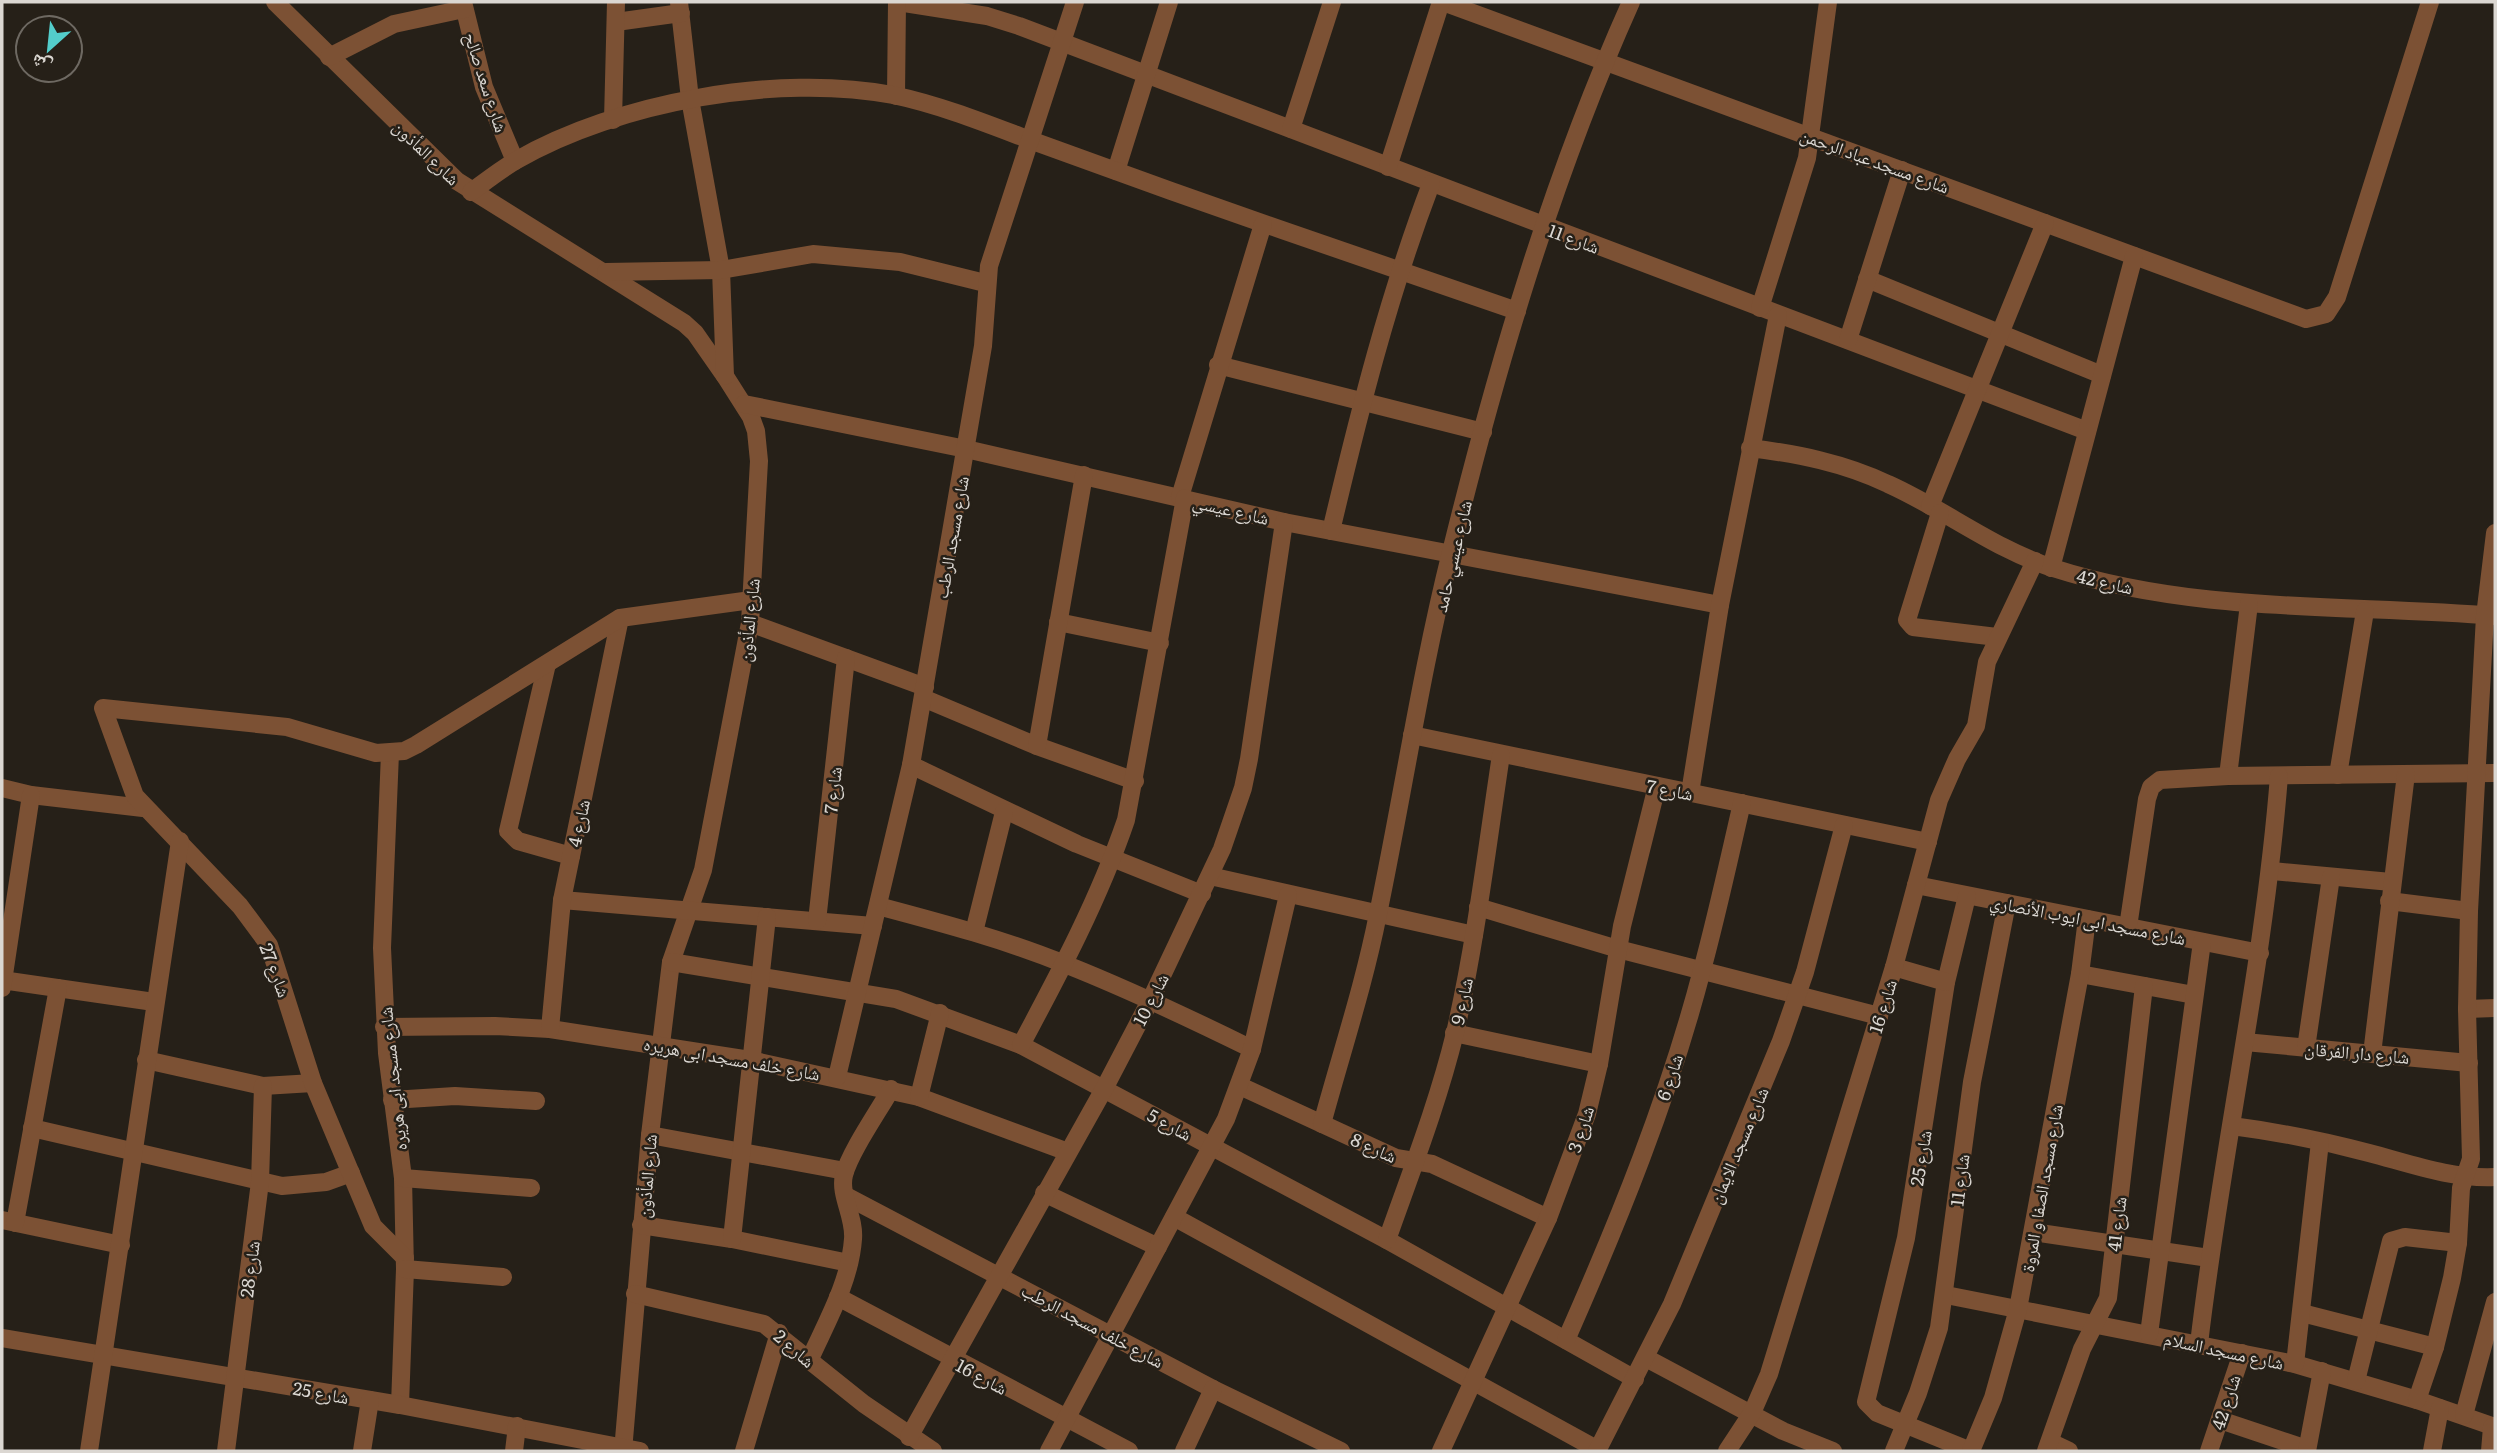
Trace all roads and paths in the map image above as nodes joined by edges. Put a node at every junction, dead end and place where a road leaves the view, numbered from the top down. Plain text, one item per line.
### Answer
1 (275, 2) edge
2 (616, 2) edge
3 (897, 2) edge
4 (1075, 2) edge
5 (1169, 2) edge
6 (1332, 2) edge
7 (1442, 2) edge
8 (1630, 2) edge
9 (1828, 2) edge
10 (2430, 2) edge
11 (464, 5) edge
12 (680, 7) edge
13 (1485, 8) edge
14 (616, 22) junction
15 (1062, 43) junction
16 (329, 57) junction
17 (1605, 60) junction
18 (1147, 74) junction
19 (896, 96) junction
20 (690, 99) junction
21 (613, 120) junction
22 (1291, 129) junction
23 (1811, 136) junction
24 (1029, 139) junction
25 (515, 161) junction
26 (1388, 167) junction
27 (1902, 170) junction
28 (1116, 171) junction
29 (1431, 184) junction
30 (471, 192) junction
31 (2045, 223) junction
32 (1263, 224) junction
33 (1543, 227) junction
34 (2134, 256) junction
35 (721, 270) junction
36 (1398, 270) junction
37 (606, 272) junction
38 (1867, 279) junction
39 (985, 283) junction
40 (1760, 307) junction
41 (1517, 310) junction
42 (1779, 315) junction
43 (2001, 333) junction
44 (1848, 340) junction
45 (1218, 365) junction
46 (2102, 375) junction
47 (725, 376) junction
48 (1978, 389) junction
49 (1361, 402) junction
50 (744, 404) junction
51 (2087, 430) junction
52 (1483, 432) junction
53 (1750, 448) junction
54 (966, 449) junction
55 (1084, 475) junction
56 (1183, 498) junction
57 (1935, 509) junction
58 (1284, 522) junction
59 (1331, 531) junction
60 (2495, 533) edge
61 (1450, 554) junction
62 (2043, 565) junction
63 (751, 600) junction
64 (2249, 604) junction
65 (1720, 605) junction
66 (2365, 611) junction
67 (2490, 616) edge
68 (620, 618) junction
69 (1058, 622) junction
70 (750, 623) junction
71 (1997, 637) junction
72 (1160, 643) junction
73 (846, 658) junction
74 (547, 664) junction
75 (924, 693) junction
76 (1412, 736) junction
77 (1037, 746) junction
78 (390, 753) junction
79 (1501, 755) junction
80 (911, 765) junction
81 (2406, 774) junction
82 (2486, 774) edge
83 (2338, 775) junction
84 (2228, 776) junction
85 (2279, 776) junction
86 (1135, 781) junction
87 (1657, 786) junction
88 (2, 788) edge
89 (1690, 793) junction
90 (31, 795) junction
91 (1742, 803) junction
92 (143, 808) junction
93 (1004, 812) junction
94 (1844, 825) junction
95 (180, 841) junction
96 (1928, 842) junction
97 (571, 856) junction
98 (1112, 859) junction
99 (2272, 871) junction
100 (1210, 876) junction
101 (2331, 877) junction
102 (2391, 882) junction
103 (10, 885) edge
104 (1916, 885) junction
105 (1202, 894) junction
106 (1288, 895) junction
107 (1967, 896) junction
108 (562, 900) junction
109 (2389, 901) junction
110 (2007, 903) junction
111 (878, 906) junction
112 (1478, 907) junction
113 (688, 911) junction
114 (2469, 911) junction
115 (1378, 914) junction
116 (767, 917) junction
117 (2087, 919) junction
118 (817, 921) junction
119 (873, 926) junction
120 (2129, 927) junction
121 (974, 932) junction
122 (1474, 935) junction
123 (2202, 942) junction
124 (1618, 949) junction
125 (2260, 953) junction
126 (671, 962) junction
127 (1065, 964) junction
128 (1894, 967) junction
129 (1702, 970) junction
130 (2080, 974) junction
131 (760, 976) junction
132 (1946, 982) junction
133 (2, 983) edge
134 (2144, 986) junction
135 (58, 988) junction
136 (857, 990) junction
137 (1798, 993) junction
138 (2194, 995) junction
139 (1151, 999) junction
140 (154, 1002) junction
141 (2495, 1008) edge
142 (2467, 1009) junction
143 (940, 1013) junction
144 (1879, 1016) junction
145 (384, 1027) junction
146 (550, 1029) junction
147 (1454, 1033) junction
148 (2245, 1042) junction
149 (659, 1044) junction
150 (1021, 1045) junction
151 (2306, 1048) junction
152 (1252, 1049) junction
153 (2372, 1054) junction
154 (146, 1060) junction
155 (750, 1060) junction
156 (2469, 1063) junction
157 (1599, 1064) junction
158 (837, 1077) junction
159 (313, 1083) junction
160 (263, 1086) junction
161 (1240, 1086) junction
162 (891, 1089) junction
163 (1104, 1089) junction
164 (919, 1097) junction
165 (393, 1100) junction
166 (536, 1101) dead end
167 (1322, 1124) junction
168 (2232, 1125) junction
169 (32, 1128) junction
170 (650, 1135) junction
171 (2320, 1142) junction
172 (1213, 1147) junction
173 (134, 1152) junction
174 (1068, 1152) junction
175 (741, 1154) junction
176 (1415, 1161) junction
177 (845, 1171) junction
178 (351, 1173) junction
179 (2465, 1177) junction
180 (2495, 1177) edge
181 (403, 1178) junction
182 (260, 1182) junction
183 (531, 1188) dead end
184 (1044, 1193) junction
185 (846, 1196) junction
186 (1174, 1217) junction
187 (1548, 1218) junction
188 (8, 1222) edge
189 (641, 1226) junction
190 (2033, 1232) junction
191 (732, 1239) junction
192 (1387, 1240) junction
193 (2458, 1243) junction
194 (2114, 1244) junction
195 (121, 1245) junction
196 (1158, 1247) junction
197 (2158, 1250) junction
198 (2209, 1258) junction
199 (849, 1263) junction
200 (405, 1264) junction
201 (1000, 1275) junction
202 (503, 1277) dead end
203 (635, 1294) junction
204 (1946, 1295) junction
205 (838, 1297) junction
206 (2495, 1302) edge
207 (1508, 1307) junction
208 (2018, 1308) junction
209 (2302, 1313) junction
210 (2097, 1324) junction
211 (2369, 1329) junction
212 (779, 1333) junction
213 (1110, 1334) junction
214 (2149, 1334) junction
215 (2, 1338) edge
216 (1566, 1340) junction
217 (2199, 1345) junction
218 (2435, 1347) junction
219 (105, 1353) junction
220 (2242, 1353) junction
221 (1646, 1358) junction
222 (952, 1360) junction
223 (809, 1361) junction
224 (2294, 1364) junction
225 (2322, 1371) junction
226 (236, 1377) junction
227 (1473, 1379) junction
228 (1635, 1379) junction
229 (2356, 1381) junction
230 (1213, 1389) junction
231 (2417, 1400) junction
232 (370, 1401) junction
233 (400, 1405) junction
234 (2440, 1408) junction
235 (1752, 1413) junction
236 (2464, 1415) junction
237 (1066, 1419) junction
238 (2220, 1420) junction
239 (1905, 1425) junction
240 (517, 1426) junction
241 (2493, 1427) edge
242 (909, 1437) junction
243 (2048, 1447) edge
244 (629, 1450) edge
245 (1597, 1450) edge
246 (2307, 1450) edge
247 (89, 1451) edge
248 (226, 1451) edge
249 (362, 1451) edge
250 (514, 1451) edge
251 (744, 1451) edge
252 (933, 1451) edge
253 (1049, 1451) edge
254 (1129, 1451) edge
255 (1184, 1451) edge
256 (1341, 1451) edge
257 (1441, 1451) edge
258 (1727, 1451) edge
259 (1833, 1451) edge
260 (1894, 1451) edge
261 (1971, 1451) edge
262 (2069, 1451) edge
263 (2209, 1451) edge
264 (2432, 1451) edge
265 (2490, 1451) edge

1 - 16 street, شارع المأذون
2 - 14 street
3 - 15 street, شارع 11
3 - 19 street
4 - 15 street, شارع مسجد الرطب
5 - 18 street
6 - 22 street
7 - 13 street, شارع مسجد عباد الرحمن
7 - 26 street
8 - 17 street, شارع عيسي حامد
9 - 23 street
10 - 34 street, شارع مسجد عباد الرحمن
11 - 16 street
11 - 25 street, شارع سعد صالح
12 - 14 street
12 - 20 street
13 - 17 street, شارع مسجد عباد الرحمن
14 - 21 street
15 - 18 street, شارع 11
15 - 24 street, شارع مسجد الرطب
16 - 30 street, شارع المأذون
17 - 23 street, شارع مسجد عباد الرحمن
17 - 33 street, شارع عيسي حامد
18 - 22 street, شارع 11
18 - 28 street
19 - 20 street
19 - 24 street
20 - 21 street
20 - 35 street
21 - 25 street
22 - 26 street, شارع 11
23 - 27 street, شارع مسجد عباد الرحمن
23 - 40 street
24 - 28 street
24 - 39 street, شارع مسجد الرطب
25 - 30 street
26 - 29 street, شارع 11
27 - 31 street, شارع مسجد عباد الرحمن
27 - 38 street
28 - 32 street
29 - 33 street, شارع 11
29 - 36 street
30 - 37 street, شارع المأذون
31 - 34 street, شارع مسجد عباد الرحمن
31 - 43 street
32 - 36 street
32 - 45 street
33 - 40 street, شارع 11
33 - 41 street, شارع عيسي حامد
34 - 46 street, شارع 16
35 - 37 street
35 - 39 street
35 - 47 street
36 - 41 street
36 - 49 street
37 - 47 street, شارع المأذون
38 - 43 street
38 - 44 street
39 - 54 street, شارع مسجد الرطب
40 - 42 street, شارع 11
41 - 52 street, شارع عيسي حامد
42 - 44 street, شارع 11
42 - 53 street
43 - 46 street
43 - 48 street
44 - 48 street, شارع 11
45 - 49 street
45 - 56 street
46 - 51 street, شارع 16
47 - 50 street, شارع المأذون
48 - 51 street, شارع 11
48 - 57 street
49 - 52 street
49 - 59 street
50 - 54 street, شارع عيسي
50 - 63 street, شارع المأذون
51 - 62 street, شارع 16
52 - 61 street, شارع عيسي حامد
53 - 57 street, شارع 42
53 - 65 street
54 - 55 street, شارع عيسي
54 - 75 street, شارع مسجد الرطب
55 - 56 street, شارع عيسي
55 - 69 street
56 - 58 street, شارع عيسي
56 - 72 street
57 - 62 street, شارع 42
57 - 71 street
58 - 59 street, شارع عيسي
58 - 100 street, شارع 10
59 - 61 street, شارع عيسي
60 - 67 street
61 - 65 street, شارع عيسي
61 - 76 street, شارع عيسي حامد
62 - 64 street, شارع 42
62 - 71 street, شارع 16
63 - 68 street
63 - 70 street, شارع المأذون
64 - 66 street, شارع 42
64 - 84 street
65 - 89 street
66 - 67 street, شارع 42
66 - 83 street
67 - 82 street
68 - 74 street
68 - 97 street, شارع 4
69 - 72 street
69 - 77 street
70 - 73 street
70 - 113 street, شارع المأذون
71 - 96 street, شارع 16
72 - 86 street
73 - 75 street
73 - 118 street, شارع 7
74 - 78 street
74 - 97 street
75 - 77 street
75 - 80 street, شارع مسجد الرطب
76 - 79 street, شارع 7
76 - 115 street, شارع عيسي حامد
77 - 86 street
78 - 92 street, شارع 27
78 - 145 street, شارع مسجد ابى هريره
79 - 87 street, شارع 7
79 - 112 street, شارع 9
80 - 93 street
80 - 111 street, شارع مسجد الرطب
81 - 82 street
81 - 83 street
81 - 102 street
82 - 114 street
83 - 85 street
84 - 85 street
84 - 120 street
85 - 99 street
86 - 98 street
87 - 89 street, شارع 7
87 - 124 street, شارع 3
88 - 90 street
89 - 91 street, شارع 7
90 - 92 street
90 - 103 street
91 - 94 street, شارع 7
91 - 129 street, شارع 6
92 - 95 street, شارع 27
93 - 98 street
93 - 121 street
94 - 96 street, شارع 7
94 - 137 street, شارع مسجد الايمان
95 - 140 street
95 - 159 street, شارع 27
96 - 104 street, شارع 16
97 - 108 street, شارع 4
98 - 105 street
98 - 127 street
99 - 101 street
99 - 125 street
100 - 105 street, شارع 10
100 - 106 street
101 - 102 street
101 - 151 street
102 - 109 street
103 - 133 street
104 - 107 street, شارع مسجد ابى ايوب الأنصاري
104 - 128 street, شارع 16
105 - 139 street, شارع 10
106 - 115 street
106 - 152 street
107 - 110 street, شارع مسجد ابى ايوب الأنصاري
107 - 132 street, شارع 25
108 - 113 street
108 - 146 street, شارع 4
109 - 114 street
109 - 153 street
110 - 117 street, شارع مسجد ابى ايوب الأنصاري
110 - 204 street, شارع 11
111 - 119 street, شارع مسجد الرطب
111 - 121 street
112 - 122 street, شارع 9
112 - 124 street
113 - 116 street
113 - 126 street, شارع المأذون
114 - 142 street
115 - 122 street
115 - 167 street, شارع عيسي حامد
116 - 118 street
116 - 131 street
117 - 120 street, شارع مسجد ابى ايوب الأنصاري
117 - 130 street, شارع مسجد الصفا و المروة
118 - 119 street
119 - 136 street, شارع مسجد الرطب
120 - 123 street, شارع مسجد ابى ايوب الأنصاري
121 - 127 street
122 - 147 street, شارع 9
123 - 125 street, شارع مسجد ابى ايوب الأنصاري
123 - 138 street
124 - 129 street
124 - 157 street, شارع 3
125 - 148 street
126 - 131 street, شارع 5
126 - 149 street, شارع المأذون
127 - 139 street
127 - 150 street
128 - 132 street
128 - 144 street, شارع 16
129 - 137 street
129 - 216 street, شارع 6
130 - 134 street
130 - 190 street, شارع مسجد الصفا و المروة
131 - 136 street, شارع 5
131 - 155 street
132 - 239 street, شارع 25
133 - 135 street
134 - 138 street
134 - 194 street, شارع 41
135 - 140 street
135 - 169 street
136 - 143 street, شارع 5
136 - 158 street, شارع مسجد الرطب
137 - 144 street
137 - 221 street, شارع مسجد الايمان
138 - 197 street
139 - 152 street
139 - 163 street, شارع 10
140 - 154 street
141 - 142 street
142 - 156 street
143 - 150 street, شارع 5
143 - 164 street
144 - 235 street, شارع 16
145 - 146 street, شارع خلف مسجد ابى هريره
145 - 165 street, شارع مسجد ابى هريره
146 - 149 street, شارع خلف مسجد ابى هريره
147 - 157 street
147 - 176 street, شارع 9
148 - 151 street, شارع دار الفرقان
148 - 168 street
149 - 155 street, شارع خلف مسجد ابى هريره
149 - 170 street, شارع المأذون
150 - 163 street, شارع 5
151 - 153 street, شارع دار الفرقان
152 - 161 street
153 - 156 street, شارع دار الفرقان
154 - 160 street
154 - 173 street
155 - 158 street, شارع خلف مسجد ابى هريره
155 - 175 street
156 - 179 street
157 - 187 street, شارع 3
158 - 162 street, شارع خلف مسجد ابى هريره
159 - 160 street
159 - 178 street, شارع 27
160 - 182 street, شارع 28
161 - 167 street, شارع 8
161 - 172 street
162 - 164 street, شارع خلف مسجد ابى هريره
162 - 177 street
163 - 172 street, شارع 5
163 - 174 street, شارع 10
164 - 174 street, شارع خلف مسجد ابى هريره
165 - 166 street
165 - 181 street, شارع مسجد ابى هريره
167 - 176 street, شارع 8
168 - 171 street
168 - 198 street
169 - 173 street
169 - 188 street
170 - 175 street
170 - 189 street, شارع المأذون
171 - 179 street
171 - 209 street
172 - 186 street
172 - 192 street, شارع 5
173 - 182 street
173 - 195 street
174 - 184 street, شارع 10
175 - 177 street
175 - 191 street
176 - 187 street, شارع 8
176 - 192 street, شارع 9
177 - 185 street
178 - 182 street
178 - 200 street, شارع 27
179 - 180 street
179 - 193 street
181 - 183 street
181 - 200 street, شارع مسجد ابى هريره
182 - 226 street, شارع 28
184 - 196 street
184 - 201 street, شارع 10
185 - 199 street
185 - 201 street, شارع خلف مسجد الرطب
186 - 196 street
186 - 227 street
187 - 207 street, شارع 3
188 - 195 street
189 - 191 street
189 - 203 street, شارع المأذون
190 - 194 street
190 - 208 street, شارع مسجد الصفا و المروة
191 - 199 street
192 - 207 street, شارع 5
193 - 211 street
193 - 218 street
194 - 197 street
194 - 210 street, شارع 41
195 - 219 street
196 - 213 street
197 - 198 street
197 - 214 street
198 - 217 street
199 - 205 street
200 - 202 street
200 - 233 street, شارع مسجد ابى هريره
201 - 213 street, شارع خلف مسجد الرطب
201 - 222 street, شارع 10
203 - 212 street, شارع 2
203 - 244 street, شارع المأذون
204 - 208 street, شارع مسجد السلام
204 - 239 street, شارع 11
205 - 222 street, شارع 16
205 - 223 street
206 - 236 street
207 - 216 street, شارع 5
207 - 227 street, شارع 3
208 - 210 street, شارع مسجد السلام
208 - 261 street, شارع مسجد الصفا و المروة
209 - 211 street
209 - 224 street
210 - 214 street, شارع مسجد السلام
210 - 243 street, شارع 41
211 - 218 street
211 - 229 street
212 - 223 street, شارع 2
212 - 251 street
213 - 230 street, شارع خلف مسجد الرطب
213 - 237 street
214 - 217 street, شارع مسجد السلام
215 - 219 street, شارع 25
216 - 228 street, شارع 5
217 - 220 street, شارع مسجد السلام
218 - 231 street
219 - 226 street, شارع 25
219 - 247 street
220 - 224 street, شارع مسجد السلام
220 - 238 street, شارع 42
221 - 228 street, شارع مسجد الايمان
221 - 235 street
222 - 237 street, شارع 16
222 - 242 street, شارع 10
223 - 242 street, شارع 2
224 - 225 street, شارع مسجد السلام
225 - 229 street, شارع مسجد السلام
225 - 246 street
226 - 232 street, شارع 25
226 - 248 street, شارع 28
227 - 245 street
227 - 257 street, شارع 3
228 - 245 street, شارع مسجد الايمان
229 - 231 street, شارع مسجد السلام
230 - 255 street
230 - 256 street, شارع خلف مسجد الرطب
231 - 234 street, شارع مسجد السلام
232 - 233 street, شارع 25
232 - 249 street
233 - 240 street, شارع 25
234 - 236 street, شارع مسجد السلام
234 - 264 street
235 - 258 street, شارع 16
235 - 259 street
236 - 241 street, شارع مسجد السلام
237 - 253 street
237 - 254 street, شارع 16
238 - 246 street
238 - 263 street, شارع 42
239 - 260 street, شارع 11
239 - 261 street
240 - 244 street, شارع 25
240 - 250 street
241 - 265 street
242 - 252 street, شارع 2
243 - 262 street

